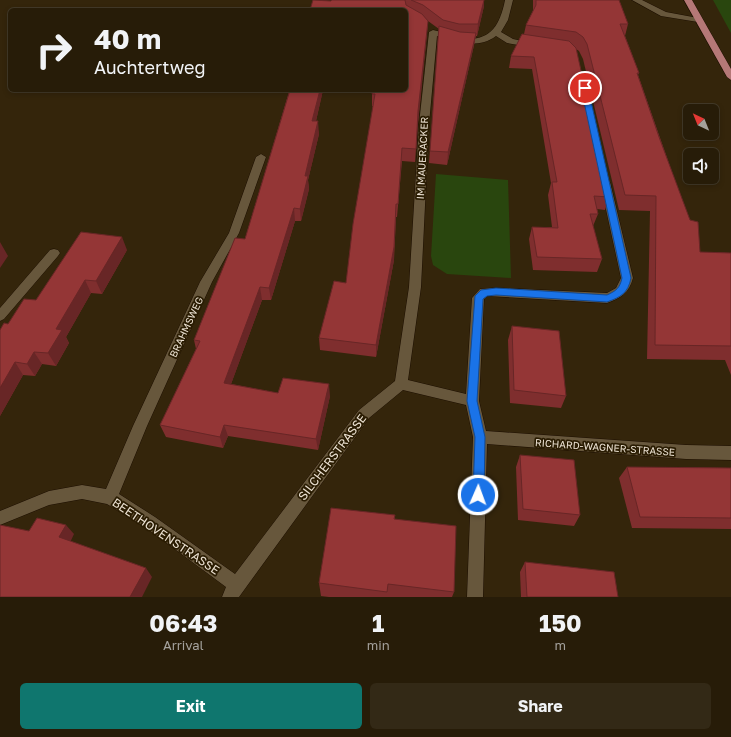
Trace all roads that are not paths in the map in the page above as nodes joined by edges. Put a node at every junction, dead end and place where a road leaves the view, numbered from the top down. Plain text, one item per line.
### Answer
1 (509, 0) edge
2 (636, 0) edge
3 (688, 0) edge
4 (698, 20) junction
5 (496, 32) junction
6 (547, 47) edge
7 (731, 77) edge
8 (261, 157) dead end
9 (603, 173) edge
10 (54, 253) dead end
11 (0, 316) edge
12 (401, 384) junction
13 (472, 401) junction
14 (480, 437) junction
15 (731, 453) edge
16 (110, 497) junction
17 (0, 518) edge
18 (234, 591) edge
19 (475, 597) edge

1 - 5 street
2 - 4 street
3 - 4 main road
4 - 7 main road
5 - 6 street
5 - 12 street, IM MAUERACKER
8 - 16 street, BRAHMSWEG
9 - 13 street
10 - 11 street
12 - 13 street
12 - 18 street, SILCHERSTRASSE
13 - 14 street
14 - 15 street, RICHARD-WAGNER-STRASSE
14 - 19 street
16 - 17 street, BEETHOVENSTRASSE
16 - 18 street, BEETHOVENSTRASSE

